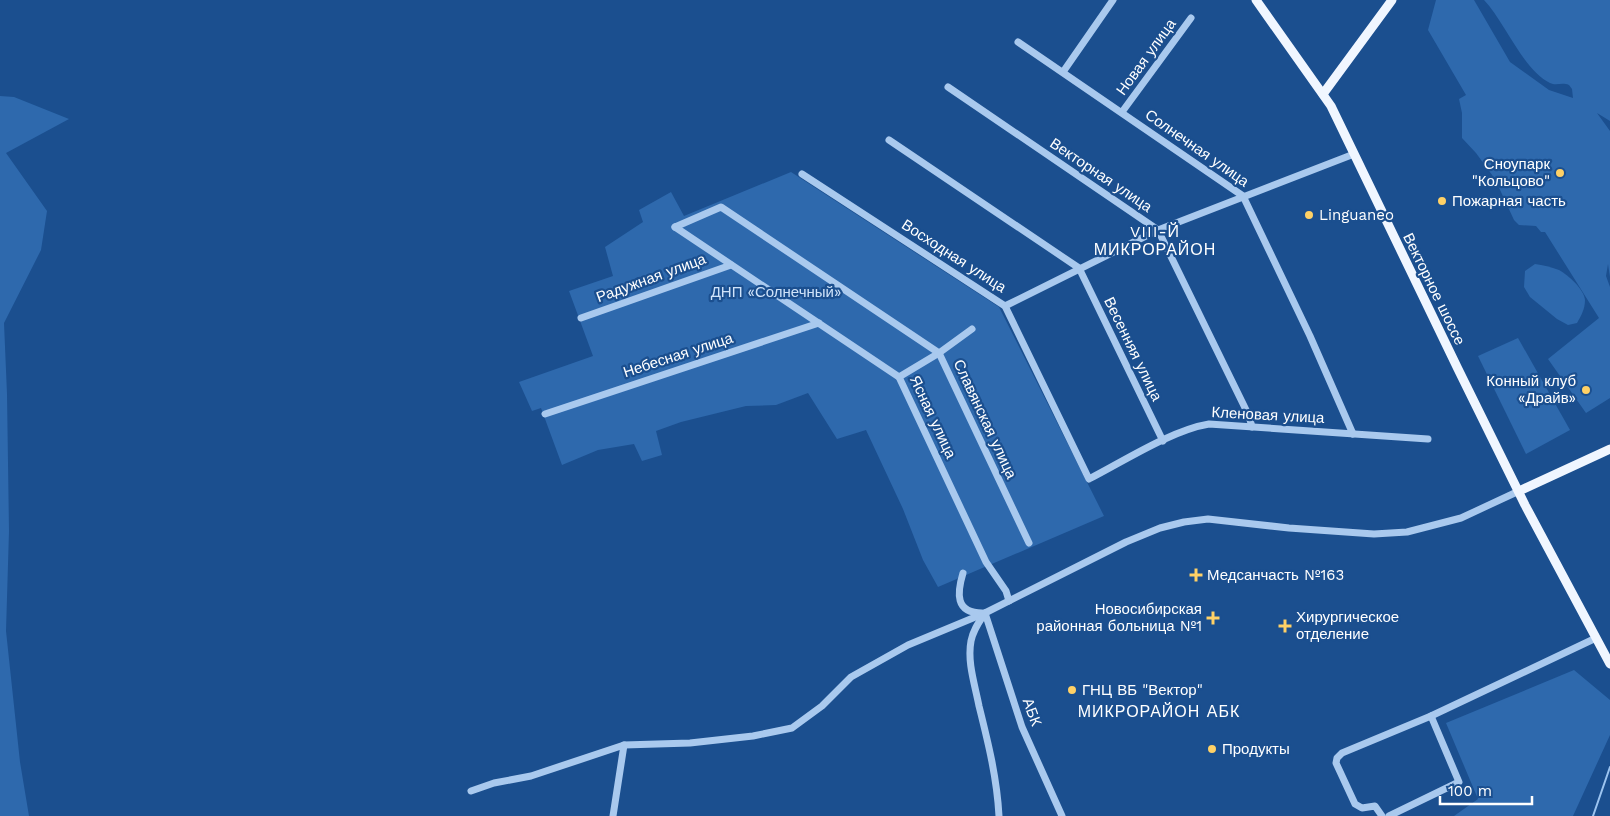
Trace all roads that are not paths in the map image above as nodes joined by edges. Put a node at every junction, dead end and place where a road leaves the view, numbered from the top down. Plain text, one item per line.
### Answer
1 (1113, 0) edge
2 (1256, 0) edge
3 (1392, 0) edge
4 (1192, 18) dead end
5 (1018, 42) dead end
6 (1063, 72) junction
7 (948, 87) dead end
8 (1323, 94) junction
9 (1122, 112) junction
10 (889, 140) dead end
11 (1354, 154) junction
12 (802, 174) dead end
13 (1243, 196) junction
14 (675, 227) joint
15 (1158, 230) junction
16 (731, 265) junction
17 (1079, 268) junction
18 (1005, 306) junction
19 (581, 318) dead end
20 (819, 323) junction
21 (972, 329) dead end
22 (939, 353) junction
23 (899, 377) junction
24 (545, 414) dead end
25 (1252, 427) junction
26 (1352, 434) junction
27 (1428, 439) dead end
28 (1163, 441) junction
29 (1610, 449) edge
30 (1089, 479) joint
31 (1519, 491) junction
32 (1029, 543) dead end
33 (964, 573) dead end
34 (1008, 601) junction
35 (985, 613) junction
36 (1596, 638) junction
37 (1610, 664) edge
38 (1431, 716) junction
39 (624, 745) junction
40 (471, 791) dead end
41 (613, 816) edge
42 (999, 816) edge
43 (1062, 816) edge
44 (1382, 816) edge
45 (1389, 816) edge

1 - 6 street
2 - 8 main road, Векторное шоссе
3 - 8 main road
4 - 9 street, Новая улица
5 - 6 street, Солнечная улица
6 - 9 street, Солнечная улица
7 - 15 street, Векторная улица
8 - 11 main road, Векторное шоссе
9 - 13 street, Солнечная улица
10 - 17 street
11 - 13 street
11 - 31 main road, Векторное шоссе
12 - 18 street, Восходная улица
13 - 15 street
13 - 26 street, Солнечная улица
14 - 16 street, Ясная улица
14 - 22 street, Славянская улица
15 - 17 street
15 - 25 street, Векторная улица
16 - 19 street, Радужная улица
16 - 20 street, Ясная улица
17 - 18 street
17 - 28 street, Весенняя улица
18 - 30 street, Восходная улица
20 - 23 street, Ясная улица
20 - 24 street, Небесная улица
21 - 22 street
22 - 23 street
22 - 32 street, Славянская улица
23 - 34 street, Ясная улица
25 - 26 street, Кленовая улица
25 - 28 street, Кленовая улица
26 - 27 street, Кленовая улица
28 - 30 street, Кленовая улица
29 - 31 main road
31 - 34 street
31 - 36 main road, Векторное шоссе
33 - 35 street
34 - 35 street
35 - 39 street
35 - 42 street
35 - 43 street, АБК
36 - 37 main road, Векторное шоссе
36 - 38 street
38 - 44 street
38 - 45 street
39 - 40 street
39 - 41 street

